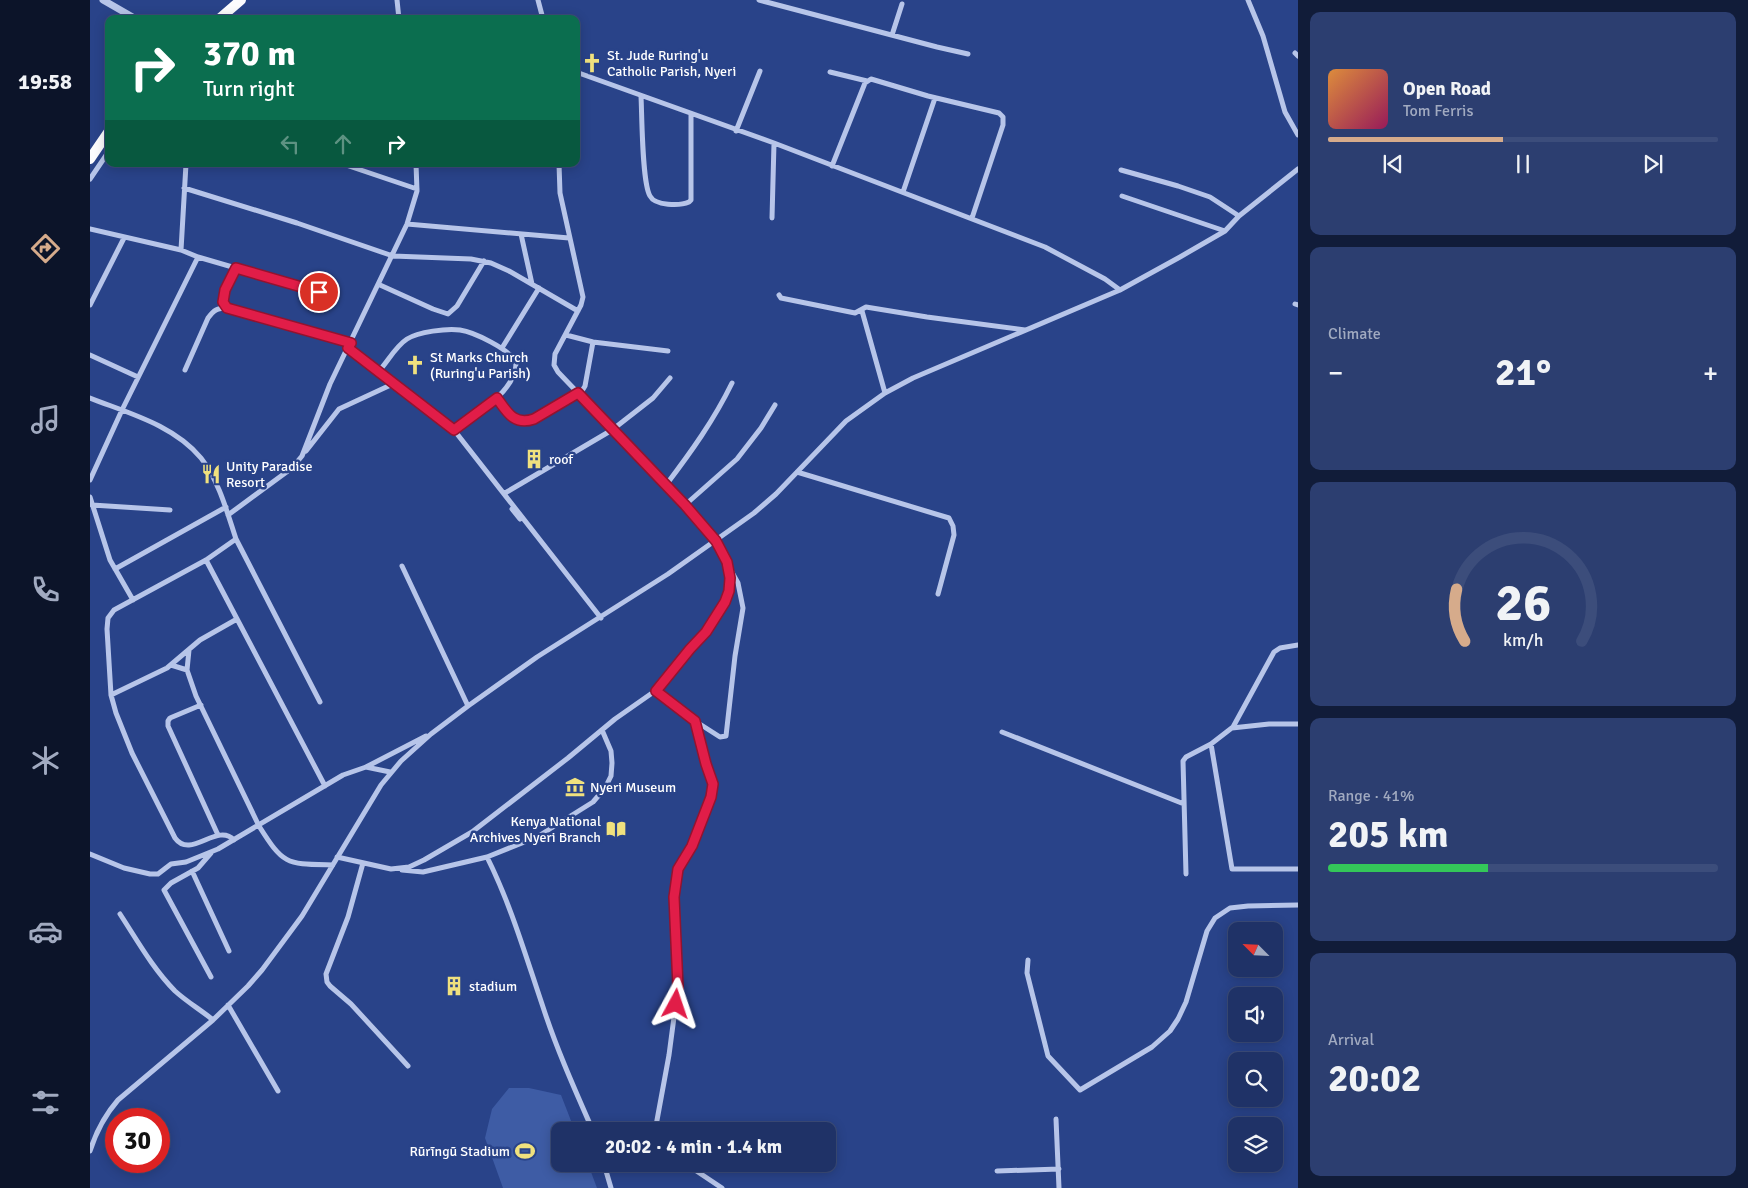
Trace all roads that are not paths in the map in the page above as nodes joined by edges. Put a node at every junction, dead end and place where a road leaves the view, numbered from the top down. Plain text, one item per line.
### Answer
1 (103, 0) edge
2 (241, 0) edge
3 (396, 0) edge
4 (538, 0) edge
5 (759, 0) edge
6 (1248, 0) edge
7 (902, 4) dead end
8 (129, 15) edge
9 (226, 15) edge
10 (398, 15) edge
11 (542, 15) edge
12 (892, 35) junction
13 (968, 54) dead end
14 (760, 71) dead end
15 (830, 72) dead end
16 (580, 74) edge
17 (867, 81) junction
18 (640, 96) junction
19 (935, 98) junction
20 (691, 114) junction
21 (736, 131) junction
22 (1298, 135) edge
23 (105, 137) edge
24 (774, 143) junction
25 (105, 157) edge
26 (90, 159) edge
27 (832, 166) junction
28 (186, 167) edge
29 (352, 167) edge
30 (416, 167) edge
31 (559, 167) edge
32 (1298, 168) edge
33 (1121, 170) dead end
34 (91, 176) edge
35 (184, 188) junction
36 (417, 189) junction
37 (903, 192) junction
38 (1122, 196) dead end
39 (1239, 216) junction
40 (772, 218) dead end
41 (972, 218) junction
42 (407, 224) junction
43 (90, 229) edge
44 (1225, 231) junction
45 (521, 234) junction
46 (124, 238) junction
47 (569, 238) junction
48 (181, 250) junction
49 (393, 256) junction
50 (198, 257) junction
51 (484, 261) junction
52 (236, 268) junction
53 (380, 284) junction
54 (532, 284) junction
55 (539, 288) junction
56 (1120, 290) junction
57 (779, 295) dead end
58 (335, 298) dead end
59 (90, 305) edge
60 (227, 308) junction
61 (578, 311) junction
62 (862, 311) junction
63 (1026, 330) junction
64 (566, 335) junction
65 (593, 342) junction
66 (349, 346) junction
67 (502, 348) junction
68 (668, 352) dead end
69 (90, 355) edge
70 (185, 370) dead end
71 (379, 371) junction
72 (138, 377) junction
73 (670, 378) dead end
74 (395, 383) junction
75 (732, 383) dead end
76 (578, 393) junction
77 (884, 393) junction
78 (90, 398) edge
79 (497, 398) junction
80 (775, 405) dead end
81 (122, 410) junction
82 (454, 430) junction
83 (612, 430) junction
84 (301, 457) junction
85 (797, 472) junction
86 (90, 480) edge
87 (666, 485) junction
88 (505, 493) junction
89 (90, 498) edge
90 (92, 505) junction
91 (685, 505) junction
92 (226, 507) junction
93 (512, 508) dead end
94 (170, 510) dead end
95 (228, 515) junction
96 (236, 539) junction
97 (716, 541) junction
98 (206, 560) junction
99 (727, 562) junction
100 (402, 566) dead end
101 (115, 569) junction
102 (938, 594) dead end
103 (133, 600) junction
104 (601, 618) junction
105 (237, 619) junction
106 (1298, 645) edge
107 (189, 650) junction
108 (171, 664) junction
109 (187, 670) junction
110 (656, 691) junction
111 (111, 695) junction
112 (320, 702) dead end
113 (200, 705) junction
114 (468, 706) junction
115 (695, 721) junction
116 (1298, 724) edge
117 (1232, 728) junction
118 (602, 730) junction
119 (1002, 732) dead end
120 (431, 734) junction
121 (1211, 744) junction
122 (366, 767) junction
123 (390, 772) junction
124 (325, 786) junction
125 (1184, 804) junction
126 (259, 826) junction
127 (218, 835) junction
128 (234, 840) junction
129 (214, 851) junction
130 (90, 854) edge
131 (338, 857) junction
132 (487, 857) junction
133 (363, 863) junction
134 (333, 865) junction
135 (391, 869) junction
136 (1298, 869) edge
137 (192, 871) junction
138 (1186, 874) dead end
139 (1298, 905) edge
140 (120, 914) dead end
141 (229, 951) dead end
142 (1028, 960) dead end
143 (212, 977) dead end
144 (228, 1005) junction
145 (213, 1020) junction
146 (408, 1066) dead end
147 (278, 1091) dead end
148 (1056, 1119) dead end
149 (589, 1122) edge
150 (657, 1122) edge
151 (90, 1151) edge
152 (1059, 1169) junction
153 (997, 1171) dead end
154 (606, 1172) edge
155 (698, 1172) edge
156 (611, 1188) edge
157 (722, 1188) edge
158 (1059, 1188) edge

1 - 8 street
2 - 9 highway
3 - 10 street
4 - 11 street
5 - 12 street
6 - 22 street
7 - 12 street
12 - 13 street
14 - 21 street
15 - 17 street
16 - 18 street
17 - 19 street
17 - 27 street
18 - 20 street
18 - 20 street
19 - 37 street
19 - 41 street
20 - 21 street
21 - 24 street
23 - 26 highway
24 - 27 street
24 - 40 street
25 - 34 street
27 - 37 street
28 - 35 street
29 - 36 street
30 - 36 street
31 - 47 street
32 - 39 street
33 - 39 street
35 - 48 street
35 - 49 street
36 - 42 street
37 - 41 street
38 - 44 street
39 - 44 street
41 - 56 street
42 - 45 street
42 - 49 street
43 - 46 street
44 - 56 street
45 - 47 street
45 - 54 street
46 - 48 street
46 - 59 street
47 - 61 street
48 - 50 street
49 - 51 street
49 - 53 street
50 - 52 street
50 - 72 street
51 - 53 street
51 - 54 street
52 - 58 street
52 - 60 street
53 - 66 street
54 - 55 street
55 - 61 street
55 - 67 street
56 - 63 street
57 - 62 street
60 - 66 street
60 - 70 street
61 - 64 street
62 - 63 street
62 - 77 street
63 - 77 street
64 - 65 street
64 - 76 street
65 - 68 street
65 - 76 street
66 - 71 street
66 - 84 street
67 - 71 street
67 - 79 street
69 - 72 street
71 - 74 street
72 - 81 street
73 - 83 street
74 - 82 street
74 - 84 street
75 - 87 street
76 - 79 street
76 - 83 street
77 - 85 street
78 - 81 street
79 - 82 street
80 - 91 street
81 - 86 street
81 - 92 street
82 - 88 street
83 - 87 street
83 - 88 street
84 - 95 street
85 - 97 street
85 - 102 street
87 - 91 street
88 - 104 street
89 - 90 street
90 - 94 street
90 - 101 street
91 - 97 street
92 - 95 street
92 - 101 street
93 - 104 street
95 - 96 street
96 - 98 street
96 - 112 street
97 - 99 street
97 - 104 street
98 - 103 street
98 - 105 street
99 - 110 street
99 - 115 street
100 - 114 street
101 - 103 street
103 - 111 street
104 - 114 street
105 - 107 street
105 - 124 street
106 - 117 street
107 - 108 street
107 - 109 street
108 - 109 street
108 - 111 street
109 - 113 street
110 - 115 street
110 - 118 street
111 - 127 street
113 - 126 street
113 - 127 street
114 - 120 street
115 - 150 street
116 - 117 street
117 - 121 street
118 - 132 street
118 - 135 street
119 - 125 street
120 - 122 street
120 - 123 street
121 - 125 street
121 - 136 street
122 - 123 street
122 - 124 street
123 - 131 street
124 - 126 street
125 - 138 street
126 - 128 street
126 - 134 street
127 - 128 street
128 - 129 street
129 - 130 street
129 - 137 street
131 - 133 street
131 - 134 street
132 - 135 street
132 - 149 street
133 - 135 street
133 - 146 street
134 - 144 street
137 - 141 street
137 - 143 street
139 - 142 street
140 - 145 street
144 - 145 street
144 - 147 street
145 - 151 street
148 - 152 street
152 - 153 street
152 - 158 street
154 - 156 street
155 - 157 street

